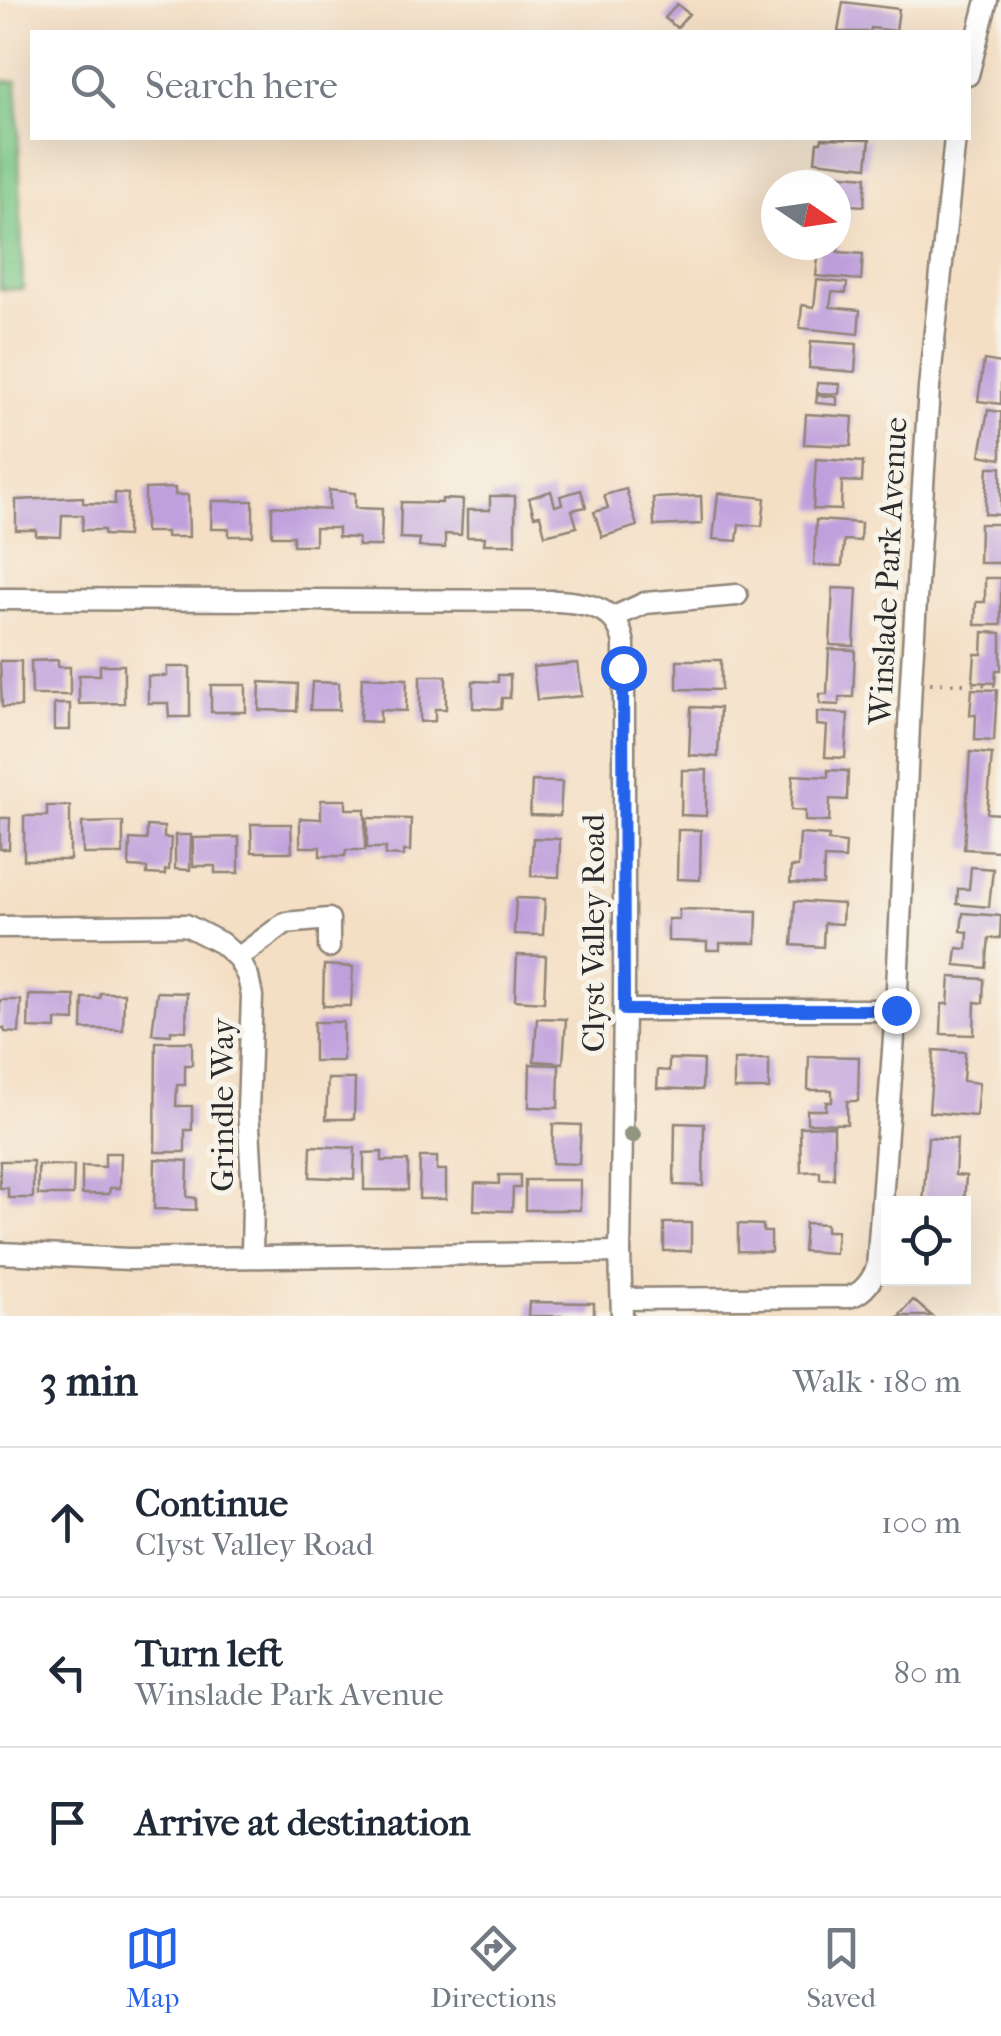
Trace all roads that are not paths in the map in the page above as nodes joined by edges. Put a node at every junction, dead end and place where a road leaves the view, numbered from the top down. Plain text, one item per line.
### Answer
1 (987, 0) edge
2 (971, 63) edge
3 (955, 140) edge
4 (737, 594) dead end
5 (0, 598) edge
6 (614, 617) junction
7 (0, 928) edge
8 (329, 947) dead end
9 (238, 958) junction
10 (624, 1010) junction
11 (896, 1010) junction
12 (620, 1252) junction
13 (0, 1253) edge
14 (252, 1256) junction
15 (622, 1308) edge

1 - 2 street
3 - 11 street, Winslade Park Avenue
4 - 6 street
5 - 6 street
6 - 10 street, Clyst Valley Road
7 - 9 street
8 - 9 street
9 - 14 street, Grindle Way
10 - 11 street
10 - 12 street, Clyst Valley Road
11 - 15 street, Winslade Park Avenue
12 - 14 street
12 - 15 street, Clyst Valley Road
13 - 14 street

